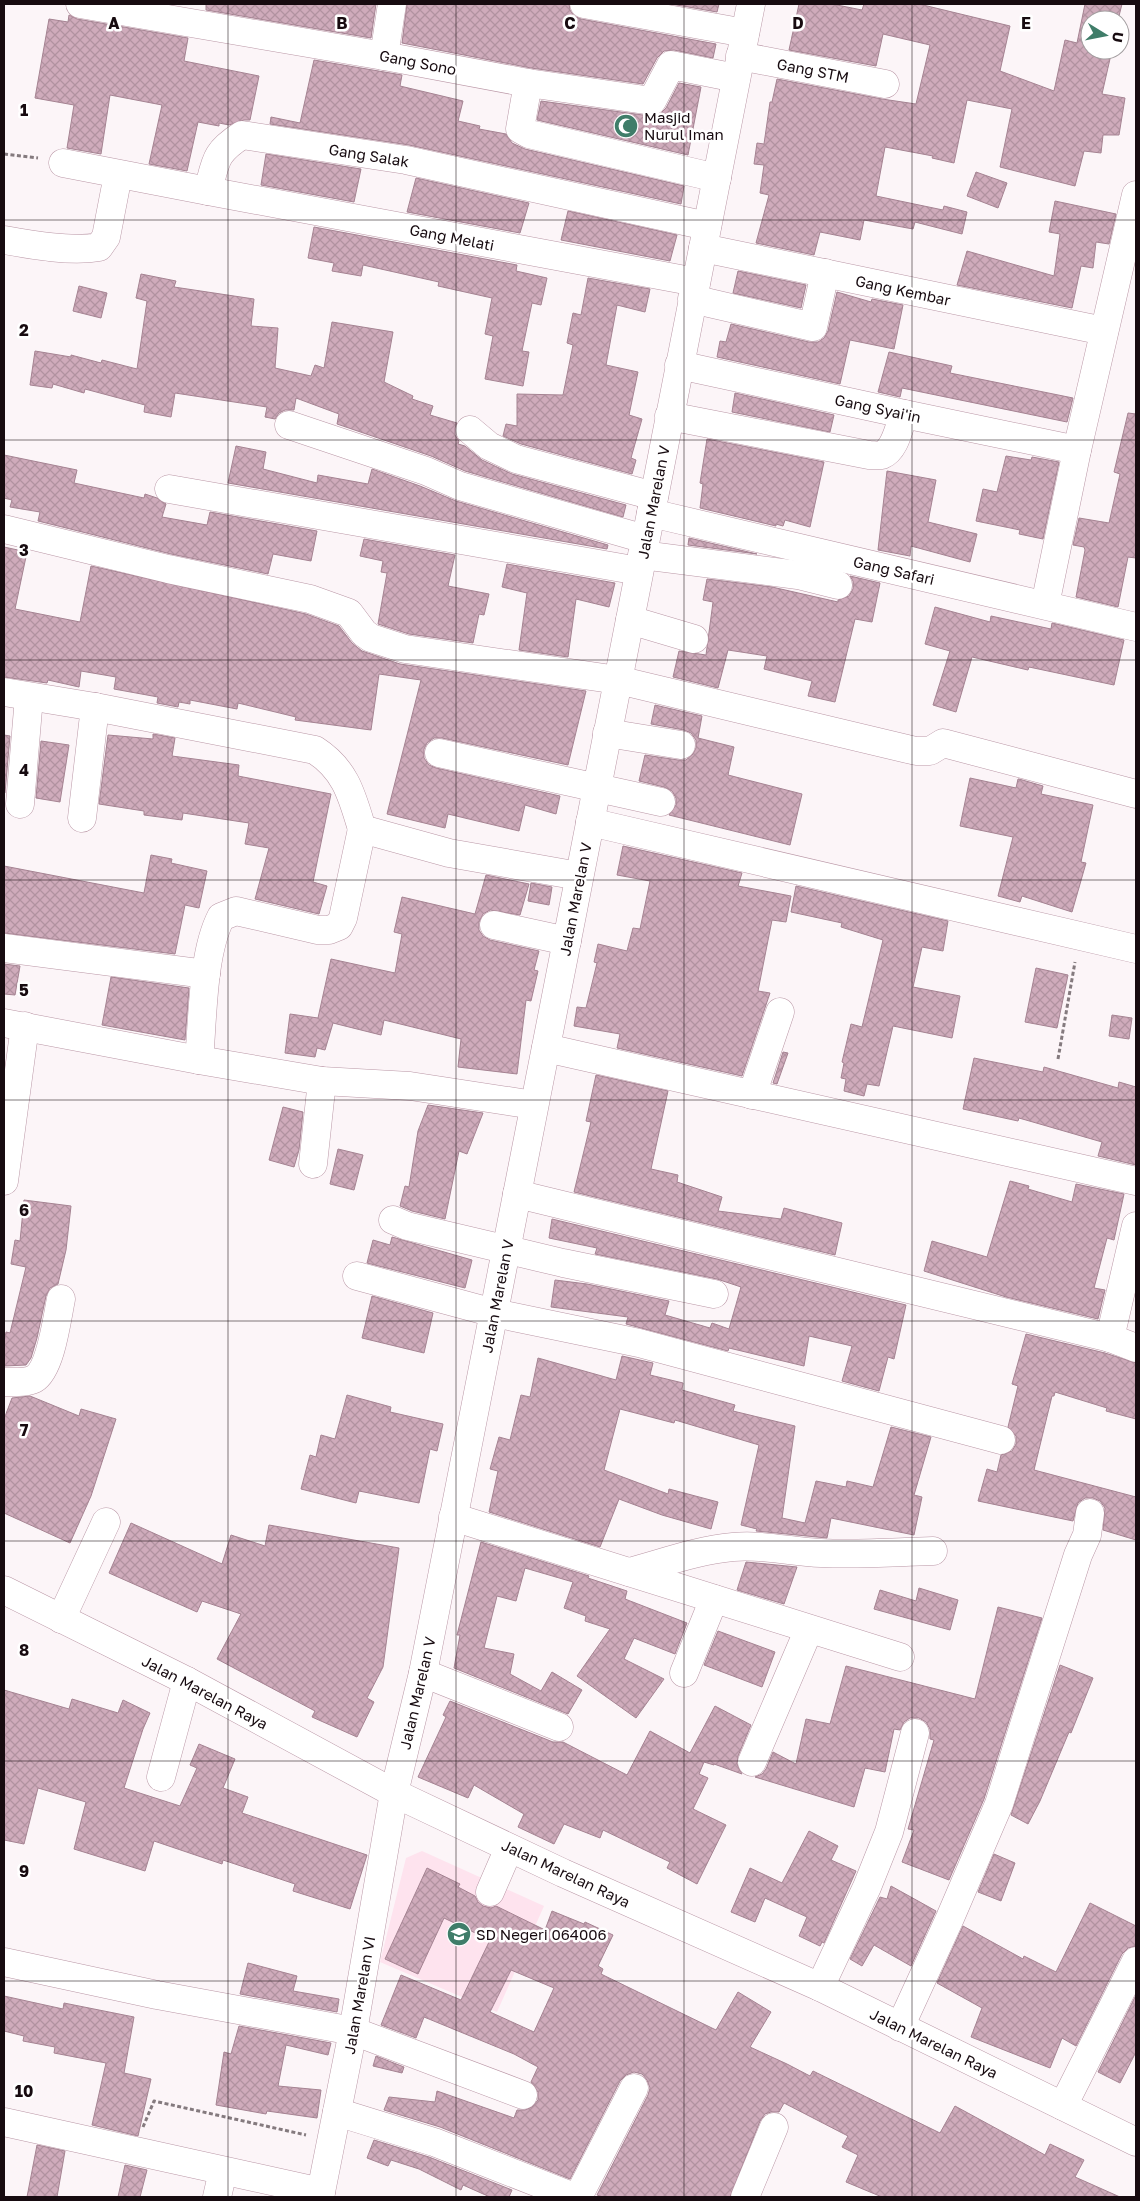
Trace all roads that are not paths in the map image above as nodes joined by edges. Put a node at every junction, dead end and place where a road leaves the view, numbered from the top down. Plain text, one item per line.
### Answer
1 (80, 4) edge
2 (392, 4) edge
3 (584, 4) edge
4 (751, 4) edge
5 (384, 56) junction
6 (740, 56) junction
7 (528, 83) junction
8 (885, 84) dead end
9 (63, 162) road end
10 (118, 175) junction
11 (717, 178) junction
12 (208, 191) junction
13 (1136, 195) edge
14 (705, 237) junction
15 (4, 240) edge
16 (825, 273) junction
17 (694, 291) junction
18 (1104, 331) junction
19 (680, 364) junction
20 (904, 414) junction
21 (670, 416) junction
22 (289, 425) dead end
23 (470, 430) dead end
24 (1077, 450) junction
25 (169, 489) dead end
26 (652, 504) junction
27 (4, 529) edge
28 (642, 555) junction
29 (838, 585) dead end
30 (1045, 605) junction
31 (630, 620) junction
32 (1136, 627) edge
33 (694, 639) dead end
34 (618, 680) junction
35 (16, 694) edge
36 (95, 707) junction
37 (607, 733) junction
38 (681, 745) dead end
39 (439, 753) dead end
40 (597, 788) junction
41 (1136, 794) edge
42 (661, 802) dead end
43 (20, 804) dead end
44 (82, 818) dead end
45 (590, 822) junction
46 (362, 829) junction
47 (579, 876) junction
48 (494, 925) dead end
49 (567, 941) junction
50 (4, 948) edge
51 (1136, 949) edge
52 (206, 974) junction
53 (780, 1012) dead end
54 (14, 1024) edge
55 (546, 1048) junction
56 (199, 1060) junction
57 (322, 1081) junction
58 (752, 1095) junction
59 (534, 1105) junction
60 (312, 1164) dead end
61 (4, 1181) edge
62 (1136, 1182) edge
63 (517, 1194) junction
64 (393, 1220) dead end
65 (1136, 1226) edge
66 (506, 1249) junction
67 (357, 1276) dead end
68 (714, 1294) dead end
69 (61, 1299) dead end
70 (494, 1313) junction
71 (1110, 1338) junction
72 (1136, 1348) edge
73 (4, 1382) edge
74 (1001, 1440) dead end
75 (1090, 1513) dead end
76 (454, 1517) junction
77 (106, 1522) dead end
78 (933, 1551) dead end
79 (629, 1572) junction
80 (4, 1590) edge
81 (714, 1599) junction
82 (61, 1619) junction
83 (809, 1629) junction
84 (900, 1658) dead end
85 (684, 1672) dead end
86 (423, 1673) junction
87 (187, 1681) junction
88 (559, 1727) dead end
89 (915, 1733) dead end
90 (752, 1762) dead end
91 (160, 1777) dead end
92 (394, 1793) junction
93 (510, 1848) junction
94 (490, 1892) dead end
95 (4, 1962) edge
96 (1136, 1962) edge
97 (820, 1987) junction
98 (900, 2027) junction
99 (353, 2032) junction
100 (634, 2088) dead end
101 (524, 2095) dead end
102 (1062, 2106) junction
103 (337, 2112) junction
104 (4, 2122) edge
105 (774, 2127) dead end
106 (1136, 2142) edge
107 (223, 2171) junction
108 (321, 2195) edge
109 (217, 2197) edge
110 (576, 2197) edge
111 (745, 2197) edge

1 - 5 street, Gang Sono
2 - 5 street
3 - 6 street
4 - 6 street, Jalan Marelan V
5 - 7 street, Gang Sono
6 - 7 street, Gang Sono
6 - 8 street, Gang STM
6 - 11 street, Jalan Marelan V
7 - 11 street
9 - 10 street
10 - 12 street
10 - 15 street
11 - 14 street, Jalan Marelan V
12 - 14 street, Gang Salak
12 - 17 street, Gang Melati
13 - 18 street
14 - 16 street, Gang Kembar
14 - 17 street, Jalan Marelan V
16 - 17 street, Gang Melati
16 - 18 street, Gang Kembar
17 - 19 street, Jalan Marelan V
18 - 24 street
19 - 20 street, Gang Syai'in
19 - 21 street, Jalan Marelan V
20 - 21 street
20 - 24 street, Gang Syai'in
21 - 26 street, Jalan Marelan V
22 - 28 street
23 - 26 street, Gang Safari
24 - 30 street
25 - 28 street
26 - 28 street, Jalan Marelan V
26 - 30 street, Gang Safari
27 - 34 street
28 - 29 street
28 - 31 street, Jalan Marelan V
30 - 32 street, Gang Safari
31 - 33 street
31 - 34 street, Jalan Marelan V
34 - 37 street, Jalan Marelan V
34 - 41 street
35 - 36 street
35 - 43 street
36 - 44 street
36 - 46 street
37 - 38 street
37 - 40 street, Jalan Marelan V
39 - 40 street
40 - 42 street
40 - 45 street, Jalan Marelan V
45 - 47 street, Jalan Marelan V
45 - 51 street
46 - 47 street
46 - 52 street
47 - 49 street, Jalan Marelan V
48 - 49 street
49 - 55 street, Jalan Marelan V
50 - 52 street
52 - 56 street
53 - 58 street
54 - 56 street
54 - 61 street
55 - 58 street
55 - 59 street, Jalan Marelan V
56 - 57 street
57 - 59 street
57 - 60 street
58 - 62 street
59 - 63 street, Jalan Marelan V
63 - 66 street, Jalan Marelan V
63 - 71 street
64 - 66 street
65 - 71 street
66 - 68 street
66 - 70 street, Jalan Marelan V
67 - 70 street
69 - 73 street
70 - 74 street
70 - 76 street, Jalan Marelan V
71 - 72 street
75 - 98 street
76 - 79 street
76 - 86 street, Jalan Marelan V
77 - 82 street
78 - 79 street
79 - 81 street
80 - 82 street, Jalan Marelan Raya
81 - 83 street
81 - 85 street
82 - 87 street, Jalan Marelan Raya
83 - 84 street
83 - 90 street
86 - 88 street
86 - 92 street, Jalan Marelan V
87 - 91 street
87 - 92 street, Jalan Marelan Raya
89 - 97 street
92 - 93 street, Jalan Marelan Raya
92 - 99 street, Jalan Marelan VI
93 - 94 street
93 - 97 street, Jalan Marelan Raya
95 - 99 street
96 - 102 street
97 - 98 street, Jalan Marelan Raya
98 - 102 street, Jalan Marelan Raya
99 - 101 street
99 - 103 street, Jalan Marelan VI
100 - 110 street
102 - 106 street, Jalan Marelan Raya
103 - 108 street, Jalan Marelan VI
103 - 110 street
104 - 107 street
105 - 111 street
107 - 108 street
107 - 109 street

